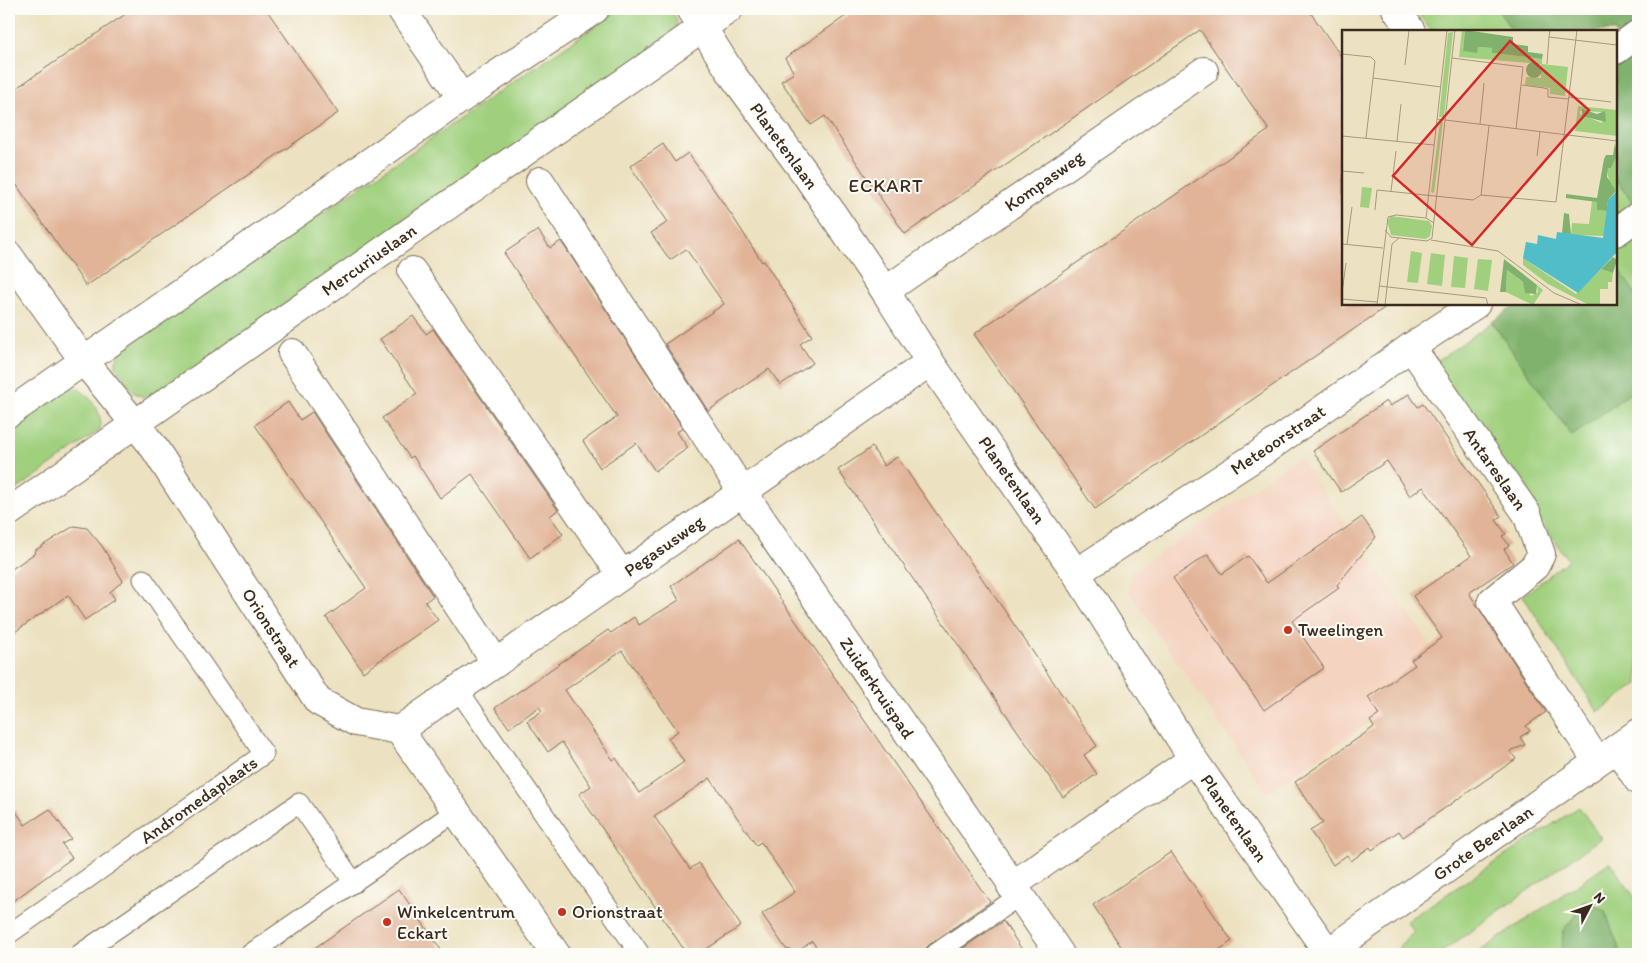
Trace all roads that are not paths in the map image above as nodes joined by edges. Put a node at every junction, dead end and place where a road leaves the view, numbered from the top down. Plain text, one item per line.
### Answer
1 (401, 9) edge
2 (595, 9) edge
3 (729, 9) edge
4 (1396, 9) edge
5 (697, 18) edge
6 (1410, 30) edge
7 (1638, 34) edge
8 (1617, 49) edge
9 (1204, 71) dead end
10 (462, 98) junction
11 (540, 181) dead end
12 (1638, 216) edge
13 (1617, 231) edge
14 (9, 256) edge
15 (412, 271) dead end
16 (885, 291) junction
17 (1474, 305) edge
18 (1411, 347) junction
19 (292, 353) dead end
20 (84, 360) junction
21 (930, 362) junction
22 (9, 413) edge
23 (135, 423) junction
24 (742, 491) junction
25 (9, 512) edge
26 (1076, 573) junction
27 (622, 575) junction
28 (143, 579) dead end
29 (496, 663) junction
30 (457, 688) junction
31 (398, 730) junction
32 (1617, 747) edge
33 (1193, 759) junction
34 (1638, 780) edge
35 (456, 811) junction
36 (354, 883) junction
37 (1015, 891) junction
38 (9, 934) edge
39 (80, 954) edge
40 (250, 954) edge
41 (556, 954) edge
42 (640, 954) edge
43 (936, 954) edge
44 (1060, 954) edge
45 (1328, 954) edge

1 - 10 street
2 - 10 street
3 - 5 street, Mercuriuslaan
4 - 6 street
5 - 16 street, Planetenlaan
5 - 23 street, Mercuriuslaan
7 - 8 street
9 - 16 street, Kompasweg
10 - 20 street
11 - 24 street
12 - 13 street
14 - 20 street, Orionstraat
15 - 27 street, Mercuriuslaan
16 - 21 street, Planetenlaan
17 - 18 street, Meteoorstraat
18 - 26 street, Meteoorstraat
18 - 32 street, Antareslaan
19 - 29 street
20 - 22 street
20 - 23 street, Orionstraat
21 - 24 street, Pegasusweg
21 - 26 street, Planetenlaan
23 - 25 street, Mercuriuslaan
23 - 31 street, Orionstraat
24 - 27 street, Pegasusweg
24 - 37 street, Zuiderkruispad
26 - 33 street, Planetenlaan
27 - 29 street, Pegasusweg
28 - 38 lane, Andromedaplaats
29 - 30 street, Pegasusweg
30 - 31 street, Pegasusweg
30 - 42 lane
31 - 35 street
32 - 34 street
32 - 45 street, Grote Beerlaan
33 - 37 street
33 - 45 street, Planetenlaan
35 - 36 lane
35 - 41 street
36 - 39 lane
36 - 40 lane
37 - 43 lane
37 - 44 street, Zuiderkruispad

